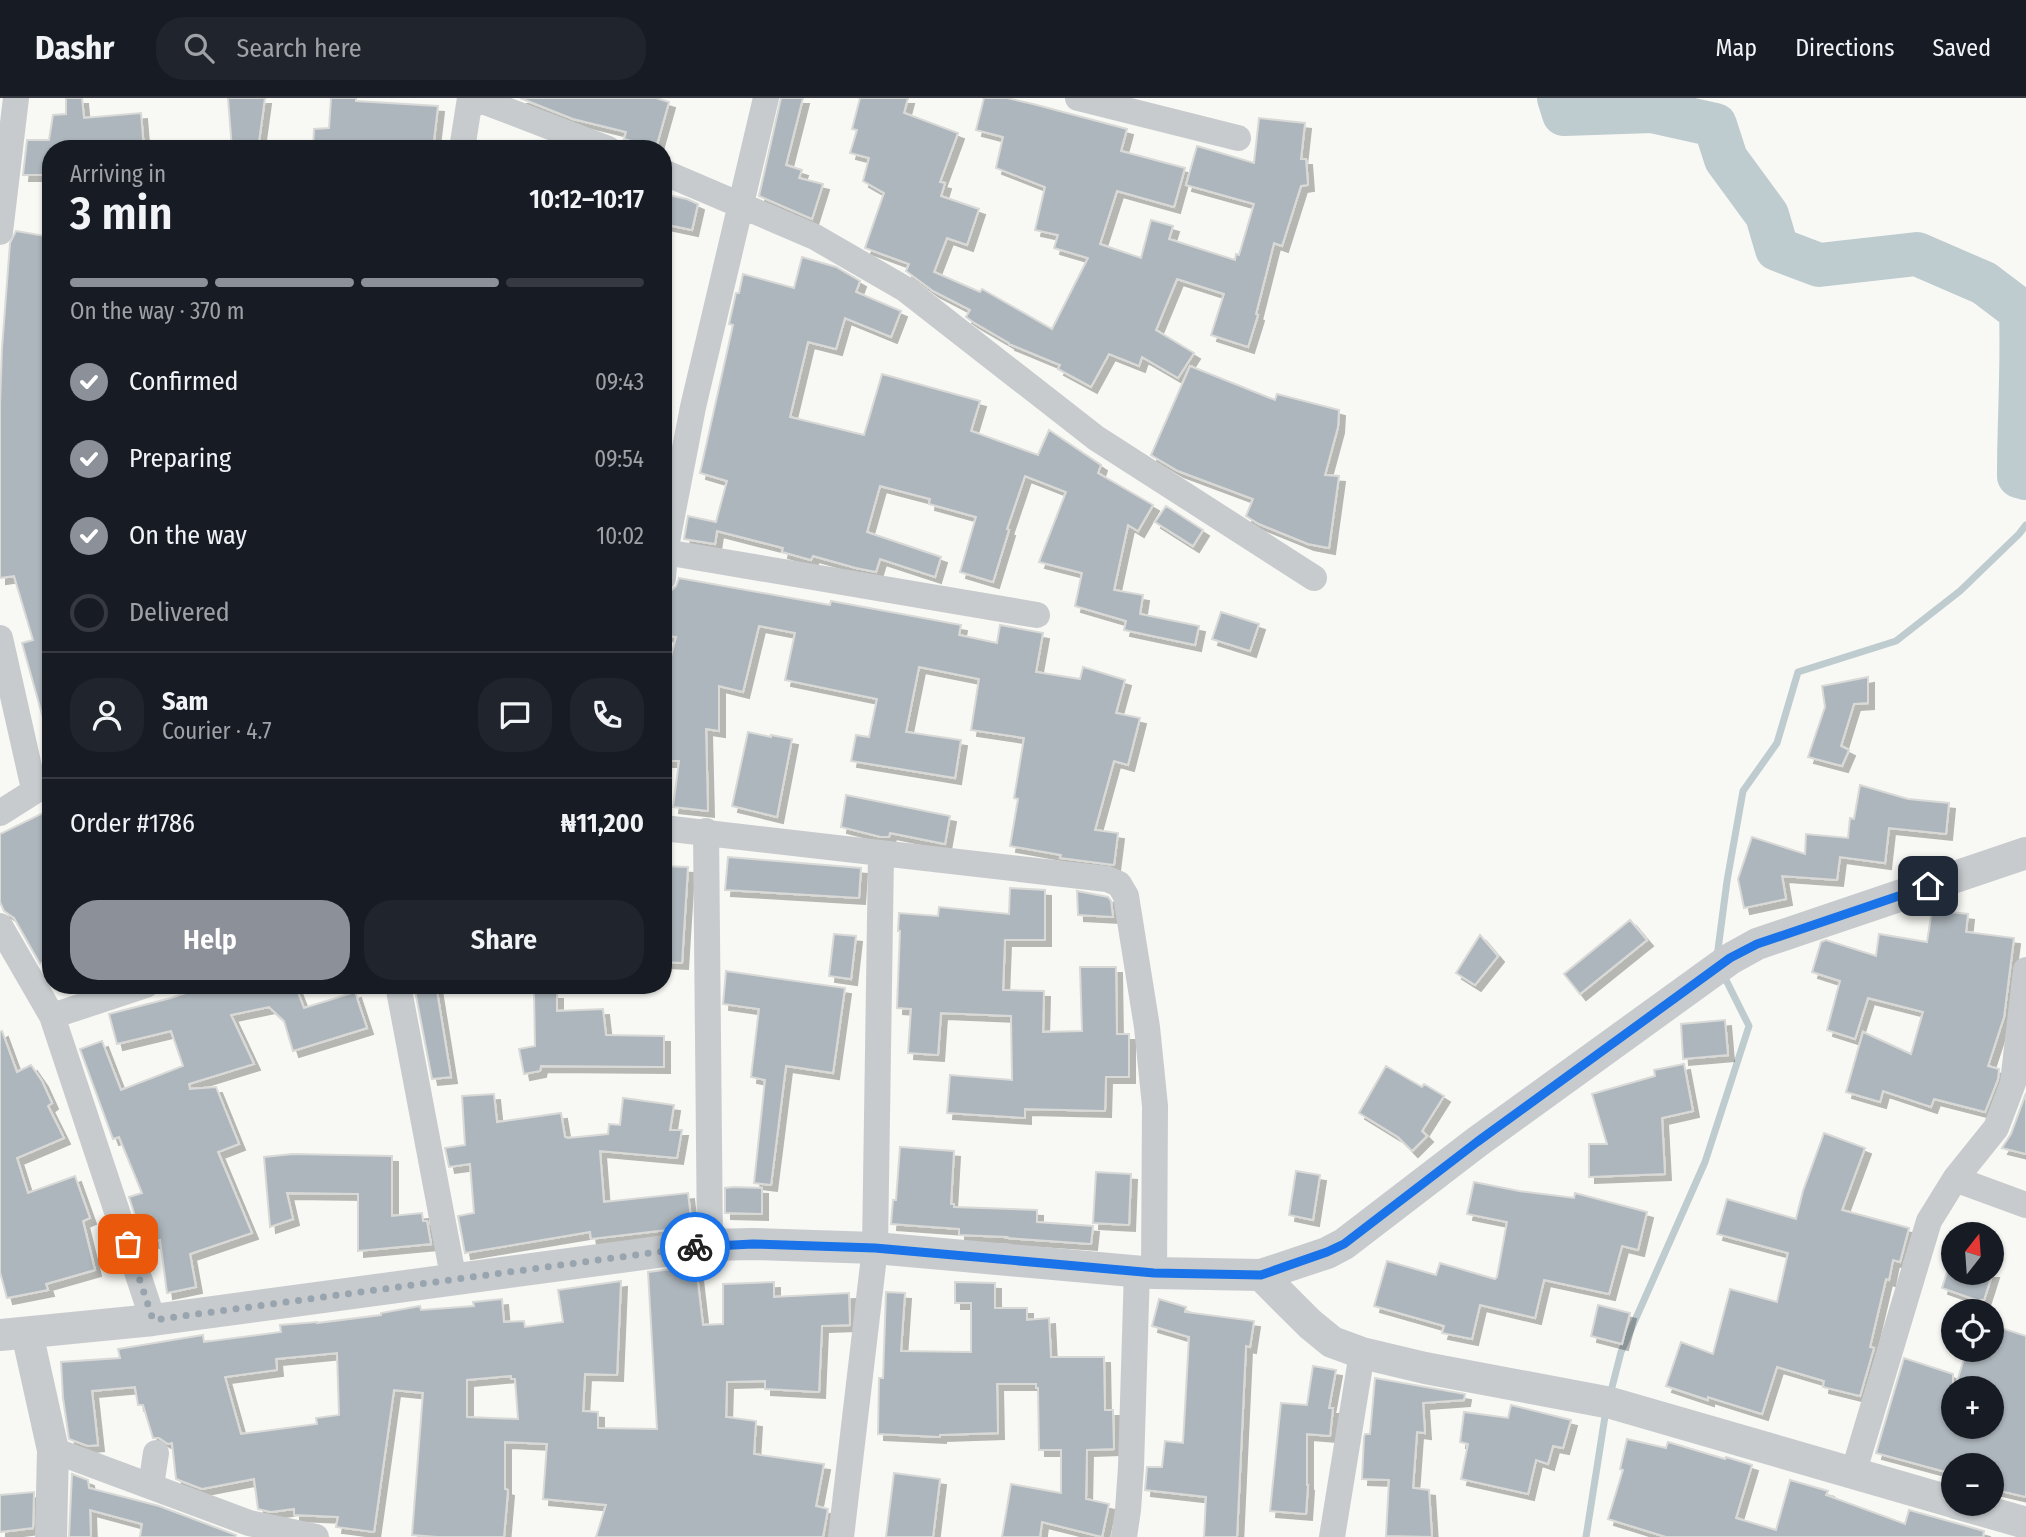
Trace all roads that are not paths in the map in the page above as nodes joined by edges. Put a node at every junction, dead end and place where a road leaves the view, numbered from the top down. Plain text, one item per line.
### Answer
1 (16, 98) edge
2 (472, 98) edge
3 (766, 98) edge
4 (1078, 98) edge
5 (1238, 138) dead end
6 (464, 140) edge
7 (584, 140) edge
8 (672, 176) edge
9 (741, 205) junction
10 (0, 232) edge
11 (672, 516) edge
12 (672, 553) edge
13 (1314, 578) dead end
14 (1037, 615) dead end
15 (0, 638) edge
16 (42, 785) edge
17 (0, 813) edge
18 (672, 829) edge
19 (706, 831) junction
20 (2026, 853) edge
21 (881, 854) junction
22 (0, 926) edge
23 (2026, 970) edge
24 (119, 994) edge
25 (400, 994) edge
26 (52, 1016) junction
27 (1955, 1179) junction
28 (2026, 1205) edge
29 (710, 1245) junction
30 (875, 1248) junction
31 (1146, 1272) junction
32 (1261, 1275) junction
33 (454, 1281) junction
34 (153, 1320) junction
35 (13, 1334) edge
36 (1362, 1353) junction
37 (52, 1450) junction
38 (156, 1453) dead end
39 (1853, 1474) junction
40 (151, 1486) junction
41 (1941, 1499) edge
42 (2001, 1516) edge
43 (2026, 1523) edge
44 (51, 1537) edge
45 (316, 1537) edge
46 (841, 1537) edge
47 (1124, 1537) edge
48 (1332, 1537) edge

1 - 10 street
2 - 6 street
2 - 7 street
3 - 9 street
4 - 5 street
8 - 9 street
9 - 11 street
9 - 13 street
12 - 14 street
15 - 16 street
16 - 17 street
18 - 19 street
19 - 21 street
19 - 29 street
20 - 32 street
21 - 30 street
21 - 31 street
22 - 26 street
23 - 27 street
24 - 26 street
25 - 33 street
26 - 34 street
27 - 28 street
27 - 39 street
29 - 30 street
29 - 33 street
30 - 31 street
30 - 46 street
31 - 32 street
31 - 47 street
32 - 36 street
33 - 34 street
34 - 35 street
35 - 37 street
36 - 39 street
36 - 48 street
37 - 40 street
37 - 44 street
38 - 40 street
39 - 41 street
40 - 45 street
42 - 43 street

